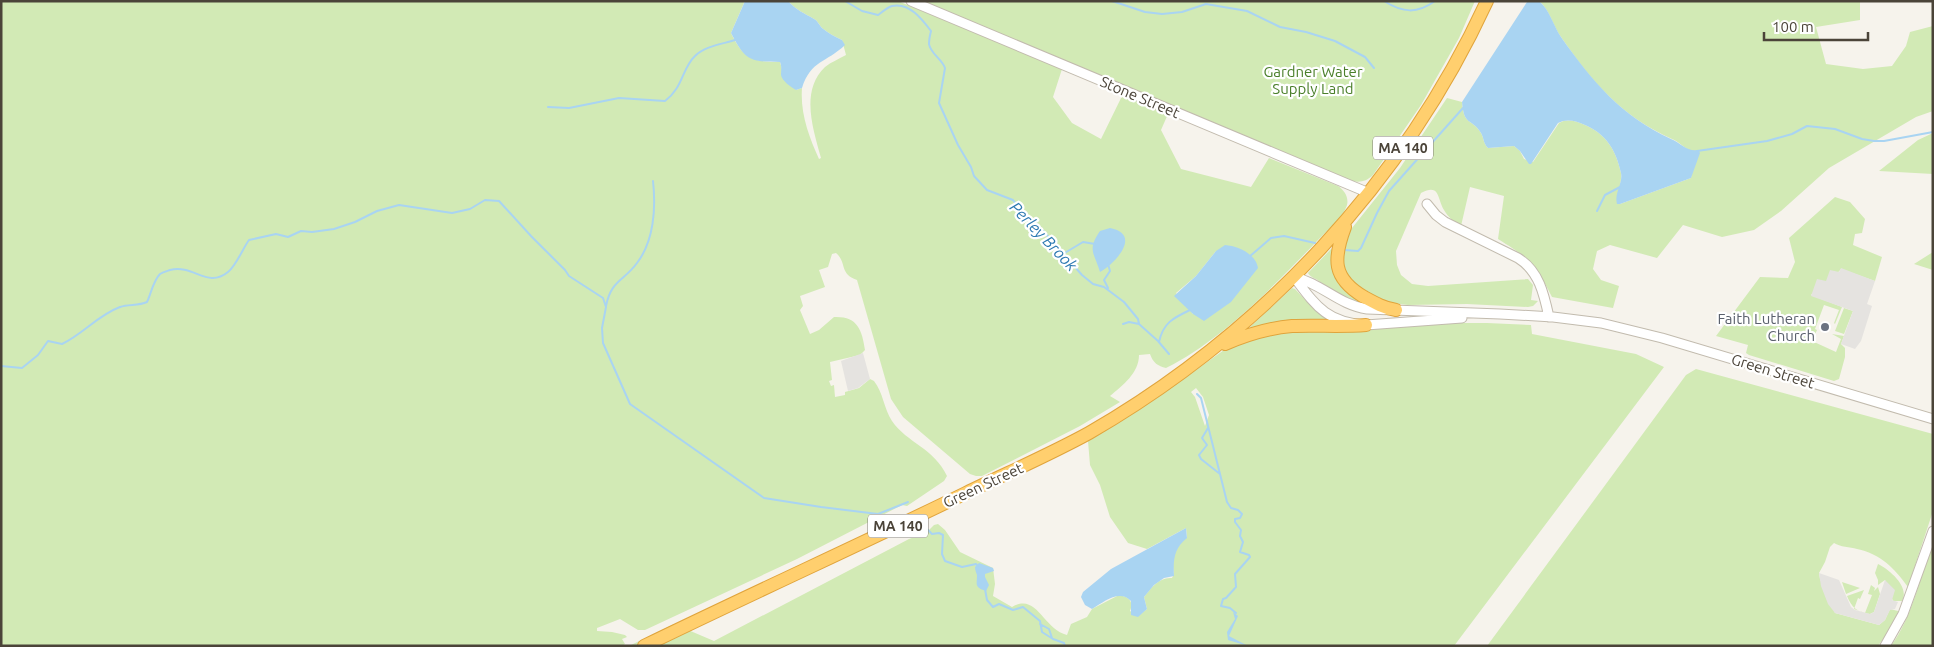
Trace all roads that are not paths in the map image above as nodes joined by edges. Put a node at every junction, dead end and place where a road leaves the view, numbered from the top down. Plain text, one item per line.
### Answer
1 (911, 1) edge
2 (1487, 1) edge
3 (1369, 193) junction
4 (1427, 204) dead end
5 (1349, 218) junction
6 (1294, 277) junction
7 (1396, 310) junction
8 (1522, 315) junction
9 (1549, 317) junction
10 (1366, 325) junction
11 (1214, 349) junction
12 (1933, 419) edge
13 (1933, 531) edge
14 (644, 646) edge
15 (1885, 646) edge

1 - 3 street, Stone Street
2 - 3 highway, MA 140
3 - 5 highway, MA 140
4 - 9 street
5 - 6 highway, MA 140
5 - 7 highway
6 - 7 street, Green Street
6 - 10 street, Green Street
6 - 11 highway, Green Street / MA 140
7 - 8 street, Green Street
8 - 9 street, Green Street
8 - 10 street, Green Street
9 - 12 street, Green Street
10 - 11 highway
11 - 14 highway, Green Street / MA 140
13 - 15 street

